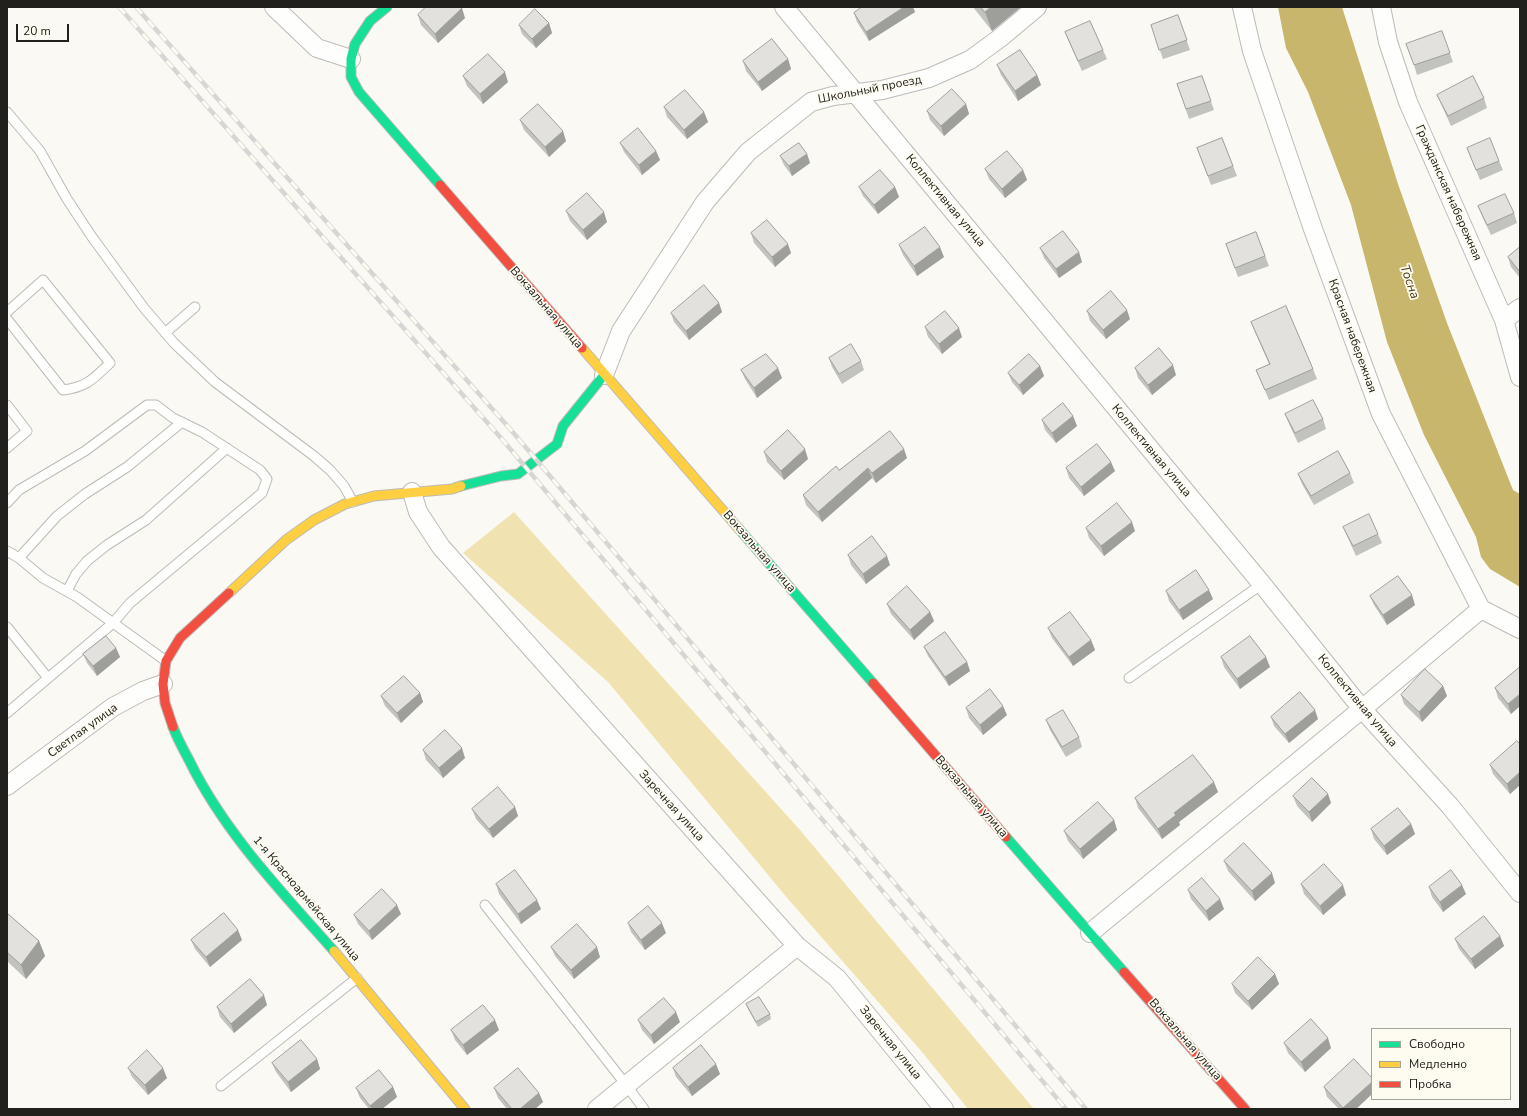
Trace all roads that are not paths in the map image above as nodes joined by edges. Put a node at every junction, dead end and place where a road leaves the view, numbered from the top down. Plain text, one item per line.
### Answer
1 (274, 7) edge
2 (387, 7) edge
3 (784, 7) edge
4 (1037, 7) edge
5 (1242, 7) edge
6 (1381, 7) edge
7 (351, 59) junction
8 (855, 94) junction
9 (7, 112) edge
10 (195, 307) dead end
11 (1520, 308) edge
12 (7, 312) edge
13 (7, 319) edge
14 (1504, 320) junction
15 (166, 333) junction
16 (604, 375) junction
17 (1520, 377) edge
18 (7, 405) edge
19 (182, 422) junction
20 (563, 426) junction
21 (549, 431) dead end
22 (7, 448) edge
23 (227, 448) junction
24 (511, 464) dead end
25 (501, 476) junction
26 (412, 492) junction
27 (353, 502) junction
28 (7, 503) edge
29 (7, 551) edge
30 (19, 558) junction
31 (1262, 584) junction
32 (68, 592) junction
33 (1481, 609) junction
34 (113, 623) junction
35 (7, 627) edge
36 (1520, 629) edge
37 (10, 638) edge
38 (166, 661) junction
39 (48, 678) junction
40 (1129, 678) dead end
41 (163, 684) junction
42 (1362, 709) junction
43 (7, 713) edge
44 (7, 786) edge
45 (1520, 893) edge
46 (485, 905) dead end
47 (1090, 933) junction
48 (797, 946) junction
49 (357, 978) junction
50 (221, 1086) dead end
51 (627, 1086) junction
52 (464, 1109) edge
53 (598, 1109) edge
54 (644, 1109) edge
55 (944, 1109) edge
56 (1245, 1109) edge

1 - 7 street
2 - 7 street
3 - 8 street, Коллективная улица
4 - 8 street, Школьный проезд
5 - 33 street, Красная набережная
6 - 14 street, Гражданская набережная
7 - 16 street, Вокзальная улица
8 - 16 street, Школьный проезд
8 - 31 street, Коллективная улица
9 - 15 lane
10 - 15 lane
11 - 14 street
12 - 13 lane
14 - 17 street, Гражданская набережная
15 - 27 lane
16 - 20 street
16 - 47 street, Вокзальная улица
18 - 22 lane
19 - 23 lane
19 - 28 lane
19 - 30 lane
20 - 21 street
20 - 25 street
23 - 32 lane
23 - 34 lane
24 - 25 street
25 - 26 street
26 - 27 street
26 - 48 street, Заречная улица
27 - 38 street
29 - 30 lane
30 - 32 lane
31 - 40 lane
31 - 42 street, Коллективная улица
32 - 34 lane
33 - 36 street
33 - 42 street
34 - 38 lane
34 - 39 lane
35 - 37 lane
37 - 39 lane
38 - 41 street, 1-я Красноармейская улица
39 - 43 lane
41 - 44 street, Светлая улица
41 - 49 street, 1-я Красноармейская улица
42 - 45 street, Коллективная улица
42 - 47 street
46 - 51 lane
47 - 56 street, Вокзальная улица
48 - 51 street
48 - 55 street, Заречная улица
49 - 50 lane
49 - 52 street, 1-я Красноармейская улица
51 - 53 street
51 - 54 lane

